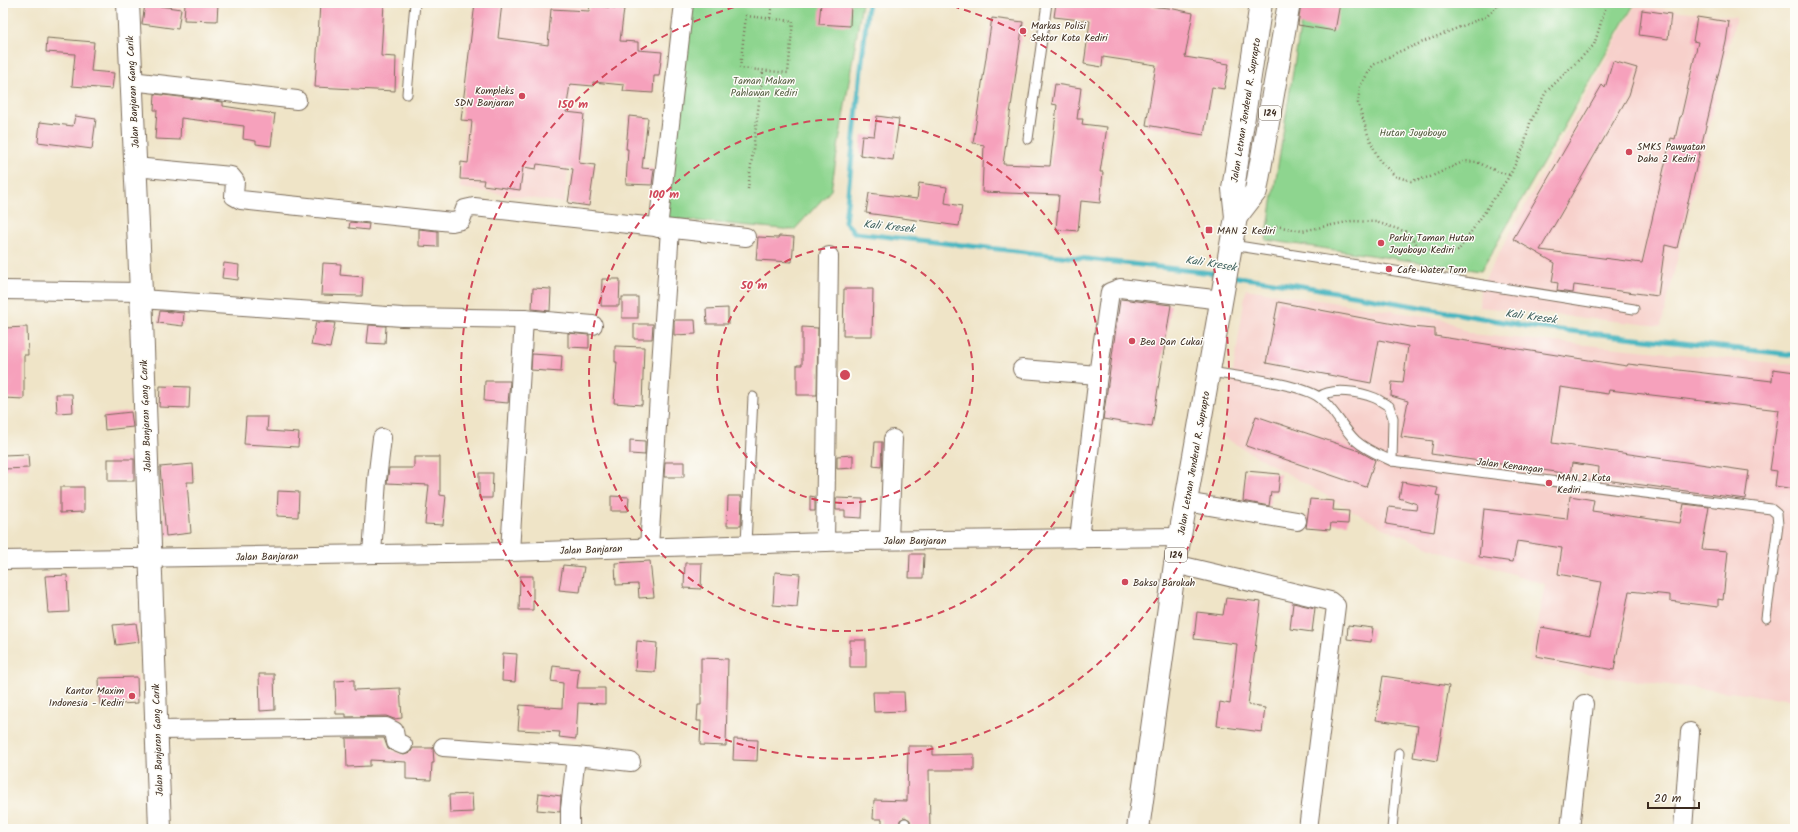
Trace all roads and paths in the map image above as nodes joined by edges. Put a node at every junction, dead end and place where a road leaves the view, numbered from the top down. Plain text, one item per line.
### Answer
1 (128, 3) edge
2 (415, 3) edge
3 (684, 3) edge
4 (772, 3) edge
5 (1047, 3) edge
6 (1261, 3) edge
7 (1289, 3) edge
8 (1500, 3) edge
9 (1607, 3) edge
10 (770, 18) junction
11 (763, 71) junction
12 (131, 81) junction
13 (407, 94) dead end
14 (297, 100) dead end
15 (1028, 139) dead end
16 (135, 167) junction
17 (1510, 175) junction
18 (748, 189) dead end
19 (1236, 217) junction
20 (1276, 226) dead end
21 (664, 229) junction
22 (746, 237) dead end
23 (1231, 249) junction
24 (829, 256) dead end
25 (3, 290) edge
26 (1223, 292) junction
27 (141, 295) junction
28 (1634, 309) dead end
29 (524, 319) junction
30 (593, 325) dead end
31 (1022, 369) dead end
32 (1210, 372) junction
33 (1098, 375) junction
34 (753, 397) dead end
35 (1319, 397) junction
36 (382, 438) dead end
37 (893, 439) dead end
38 (1392, 461) junction
39 (1186, 502) junction
40 (1297, 521) dead end
41 (1180, 537) junction
42 (1079, 539) junction
43 (889, 540) junction
44 (825, 542) junction
45 (746, 544) junction
46 (649, 547) junction
47 (510, 552) junction
48 (372, 554) junction
49 (150, 557) junction
50 (3, 560) edge
51 (1175, 564) junction
52 (1766, 618) dead end
53 (1584, 704) dead end
54 (157, 730) junction
55 (1690, 732) dead end
56 (403, 745) dead end
57 (443, 747) dead end
58 (1398, 754) dead end
59 (576, 756) junction
60 (631, 762) dead end
61 (160, 829) edge
62 (570, 829) edge
63 (1138, 829) edge
64 (1308, 829) edge
65 (1392, 829) edge
66 (1570, 829) edge
67 (1683, 829) edge

1 - 12 main road, Jalan Banjaran Gang Carik
2 - 13 lane
3 - 21 street
4 - 10 path
5 - 15 lane
6 - 19 main road, Jalan Letnan Jenderal R. Suprapto / 124
7 - 19 main road, Jalan Letnan Jenderal R. Suprapto / 124
8 - 17 path
9 - 17 path
10 - 11 path
10 - 11 path
11 - 18 path
12 - 14 street
12 - 16 main road, Jalan Banjaran Gang Carik
16 - 21 street
16 - 27 main road, Jalan Banjaran Gang Carik
17 - 20 path
19 - 23 main road, Jalan Letnan Jenderal R. Suprapto / 124
21 - 22 street
21 - 46 street
23 - 26 main road, Jalan Letnan Jenderal R. Suprapto / 124
23 - 28 lane
24 - 44 street
25 - 27 street
26 - 32 main road, Jalan Letnan Jenderal R. Suprapto / 124
26 - 33 street
27 - 29 street
27 - 49 main road, Jalan Banjaran Gang Carik
29 - 30 street
29 - 47 street
31 - 33 street
32 - 35 lane, Jalan Kenangan
32 - 39 main road, Jalan Letnan Jenderal R. Suprapto / 124
33 - 42 street
34 - 45 lane
35 - 38 lane, Jalan Kenangan
35 - 38 lane
36 - 48 street
37 - 43 street
38 - 52 lane, Jalan Kenangan
39 - 40 street
39 - 41 main road, Jalan Letnan Jenderal R. Suprapto / 124
41 - 42 street, Jalan Banjaran
41 - 51 main road, Jalan Letnan Jenderal R. Suprapto / 124
42 - 43 street, Jalan Banjaran
43 - 44 street, Jalan Banjaran
44 - 45 street, Jalan Banjaran
45 - 46 street, Jalan Banjaran
46 - 47 street, Jalan Banjaran
47 - 48 street, Jalan Banjaran
48 - 49 street, Jalan Banjaran
49 - 50 street, Jalan Banjaran
49 - 54 main road, Jalan Banjaran Gang Carik
51 - 63 main road, Jalan Letnan Jenderal R. Suprapto / 124
51 - 64 street
53 - 66 street
54 - 56 street
54 - 61 main road, Jalan Banjaran Gang Carik
55 - 67 street
57 - 59 street
58 - 65 lane
59 - 60 street
59 - 62 street

